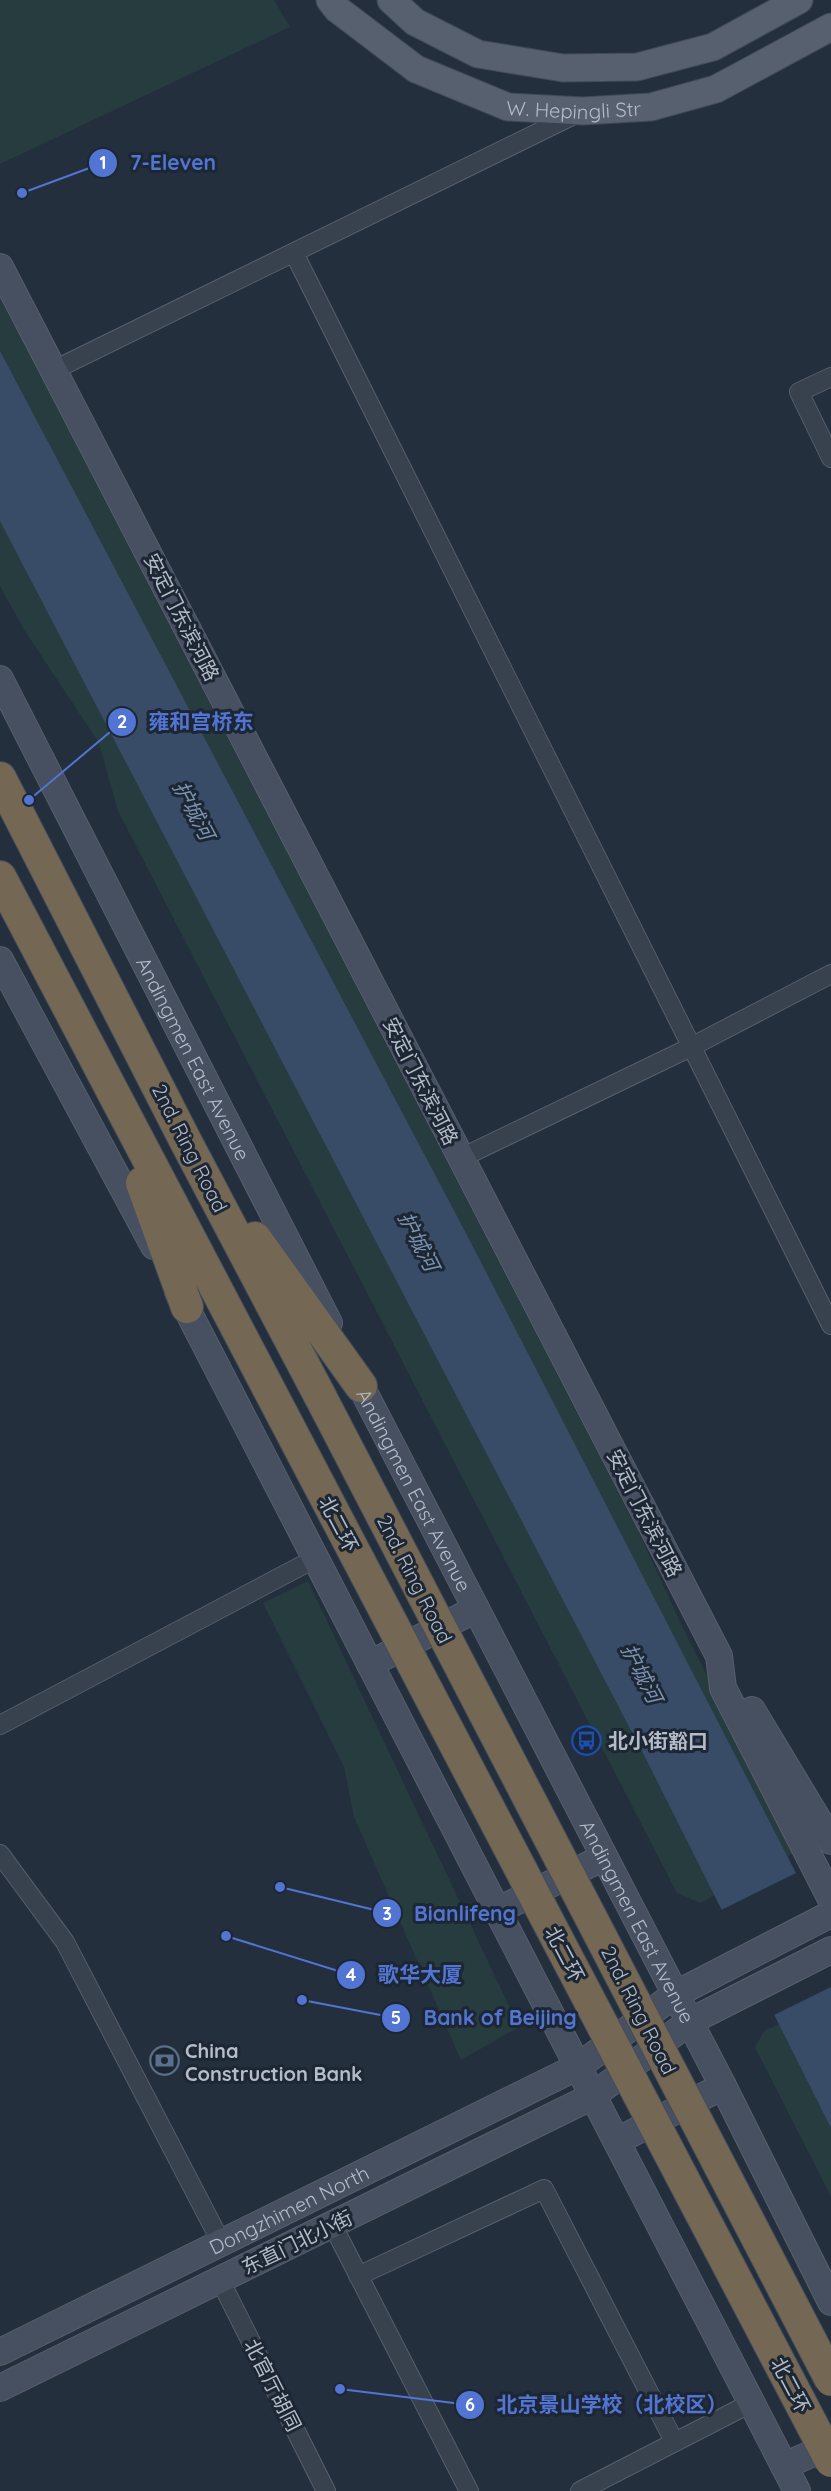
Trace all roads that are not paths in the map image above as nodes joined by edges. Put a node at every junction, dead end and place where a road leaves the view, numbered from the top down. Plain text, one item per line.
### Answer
1 (330, 0) edge
2 (391, 0) edge
3 (799, 0) edge
4 (831, 27) edge
5 (583, 111) junction
6 (294, 253) junction
7 (0, 267) edge
8 (54, 370) junction
9 (831, 377) edge
10 (831, 458) edge
11 (0, 679) edge
12 (1, 779) edge
13 (0, 877) edge
14 (0, 960) edge
15 (831, 974) edge
16 (691, 1047) junction
17 (100, 1069) junction
18 (185, 1140) junction
19 (461, 1158) junction
20 (187, 1307) junction
21 (831, 1325) edge
22 (361, 1386) junction
23 (316, 1558) junction
24 (476, 1609) junction
25 (719, 1656) junction
26 (370, 1664) junction
27 (0, 1725) edge
28 (831, 1840) edge
29 (0, 1854) edge
30 (604, 1857) junction
31 (831, 1899) edge
32 (497, 1911) junction
33 (831, 1914) edge
34 (831, 1950) edge
35 (674, 1995) junction
36 (689, 2022) junction
37 (579, 2066) junction
38 (723, 2086) junction
39 (593, 2096) junction
40 (617, 2141) junction
41 (332, 2224) junction
42 (221, 2242) junction
43 (358, 2276) junction
44 (220, 2280) junction
45 (831, 2302) edge
46 (0, 2352) edge
47 (831, 2380) edge
48 (0, 2388) edge
49 (751, 2403) junction
50 (674, 2441) junction
51 (831, 2445) edge
52 (831, 2461) edge
53 (784, 2466) junction
54 (326, 2491) edge
55 (470, 2491) edge
56 (580, 2491) edge
57 (797, 2491) edge

1 - 5 main road, W. Hepingli Str
2 - 3 main road, W. Hepingli Str
4 - 5 main road, W. Hepingli Str
5 - 6 street
6 - 8 street
6 - 16 street
7 - 8 street, 安定门东滨河路
8 - 19 street, 安定门东滨河路
9 - 10 street
11 - 22 street, Andingmen East Avenue
12 - 18 highway, 2nd. Ring Road
13 - 17 highway
14 - 20 street
15 - 16 street
16 - 19 street
16 - 21 street
17 - 20 highway
17 - 52 highway, 北二环, bridge
18 - 22 highway
18 - 47 highway, 2nd. Ring Road, bridge
19 - 25 street, 安定门东滨河路
20 - 23 street
22 - 24 street, Andingmen East Avenue
23 - 26 street
23 - 27 street
24 - 26 street
24 - 30 street, Andingmen East Avenue
25 - 28 street
25 - 31 street, 安定门东滨河路
26 - 32 street
29 - 42 street
30 - 32 street
30 - 35 street, Andingmen East Avenue
32 - 37 street
33 - 35 street, Dongzhimen North
34 - 36 street, 东直门北小街
35 - 36 street, Andingmen East Avenue
35 - 37 street, Dongzhimen North
36 - 38 street, Andingmen East Avenue
36 - 39 street, 东直门北小街
37 - 39 street
37 - 42 street, Dongzhimen North
38 - 40 street
38 - 45 street, Andingmen East Avenue
39 - 40 street
39 - 41 street, 东直门北小街
40 - 49 street
41 - 43 street
41 - 44 street, 东直门北小街
42 - 46 street, Dongzhimen North
43 - 50 street
43 - 55 street
44 - 48 street, 东直门北小街
44 - 54 street, 北官厅胡同
49 - 50 street
49 - 53 street
50 - 56 street
51 - 53 street
53 - 57 street

